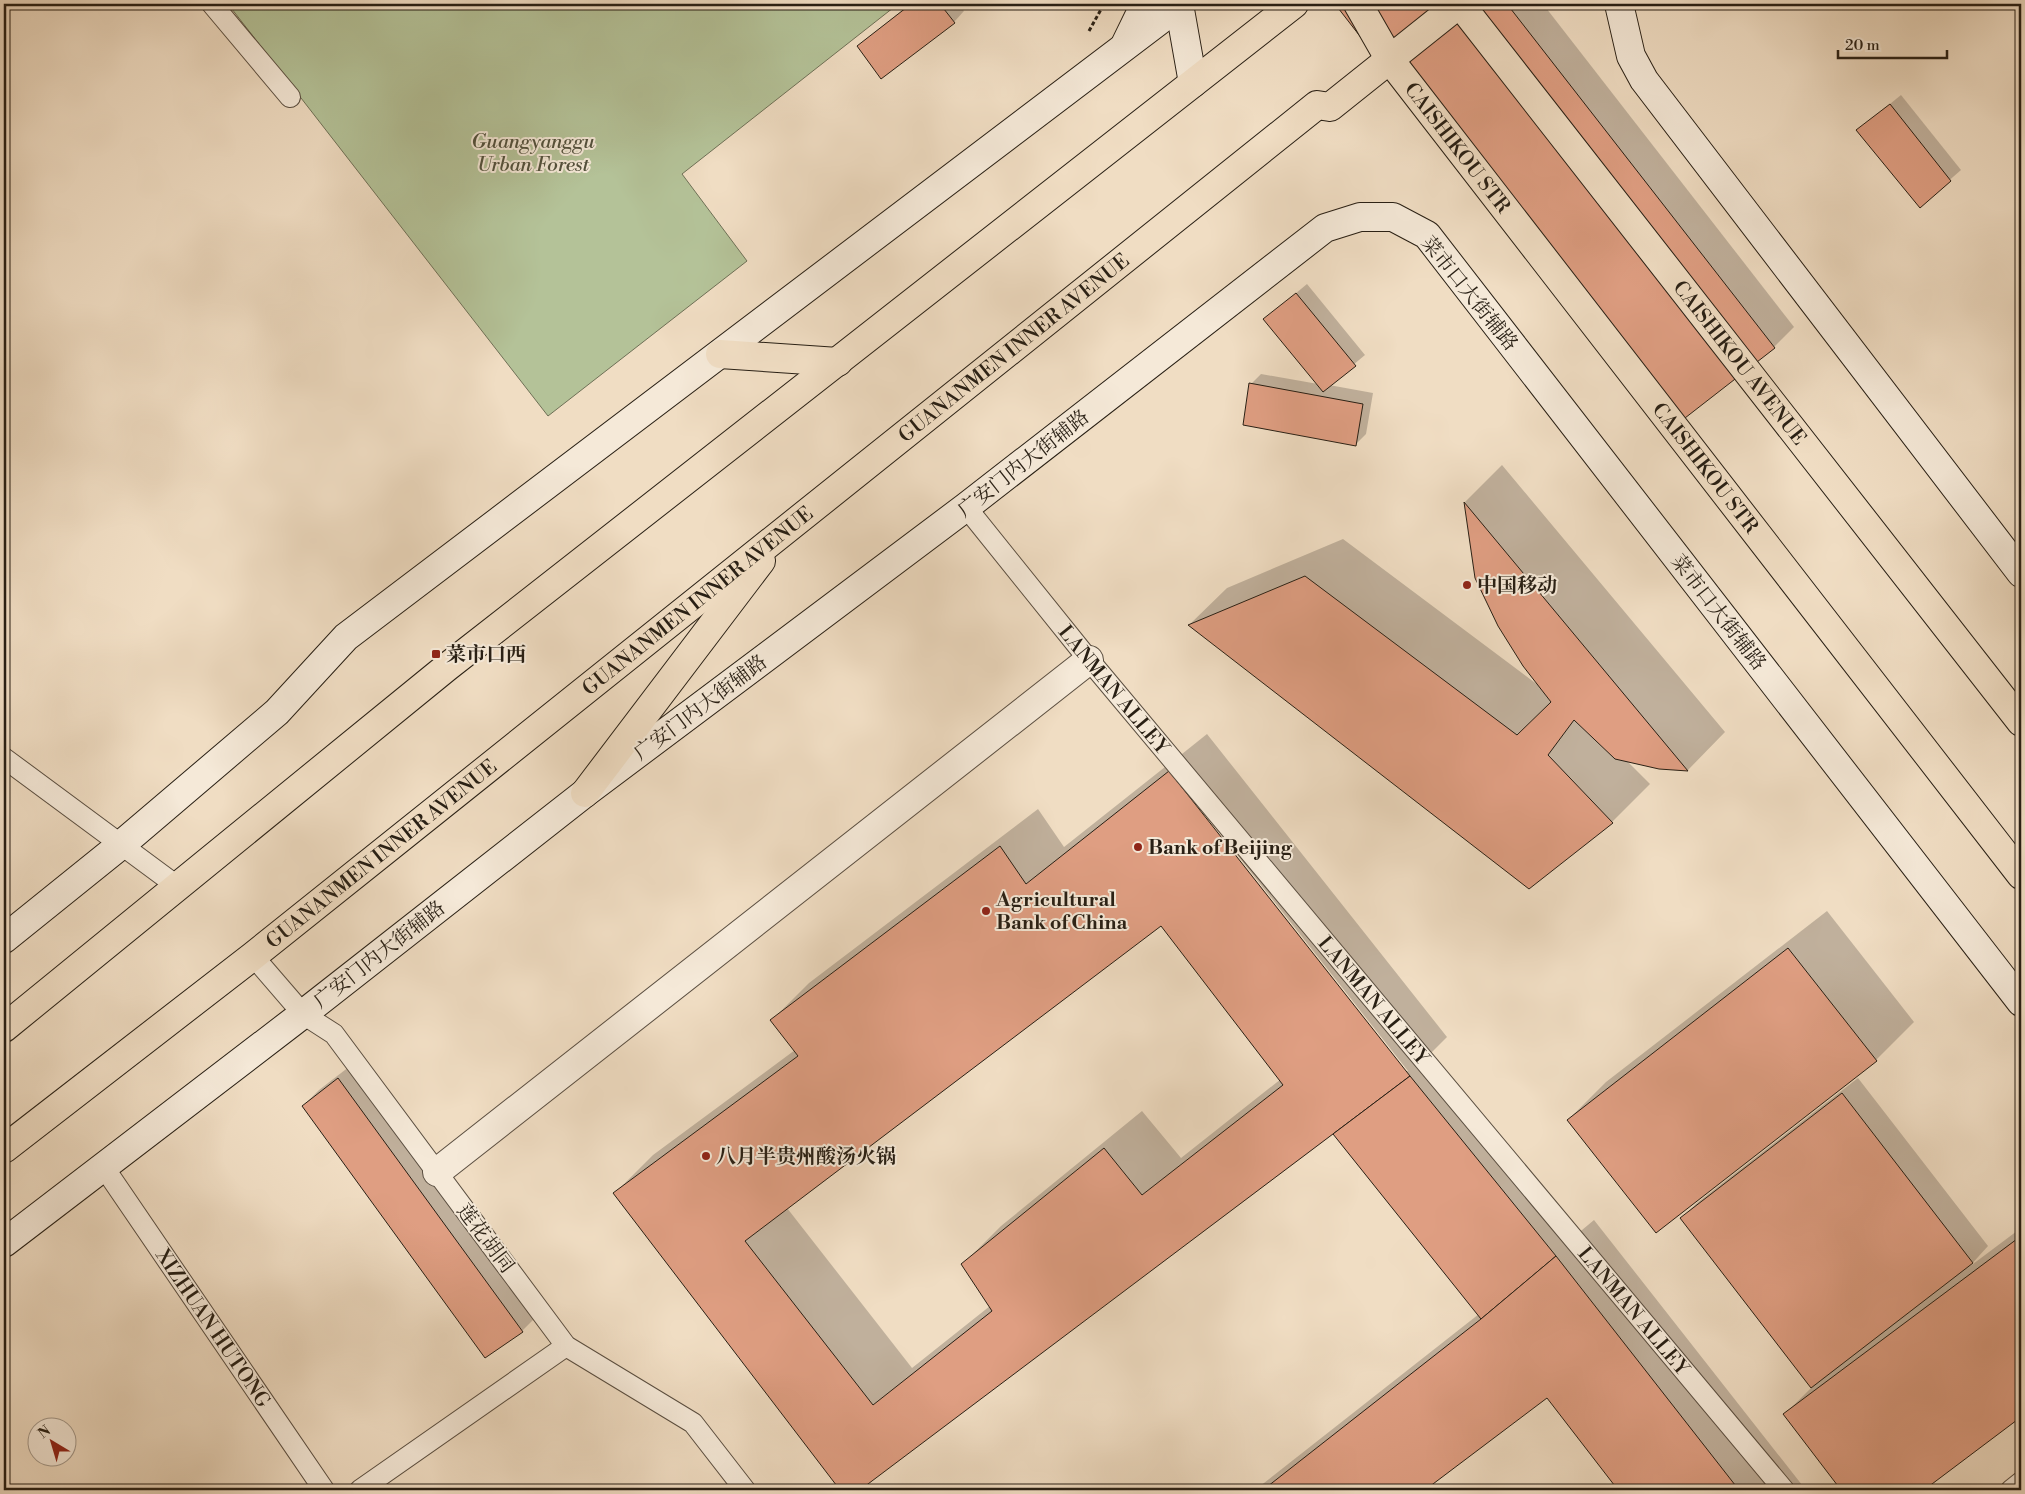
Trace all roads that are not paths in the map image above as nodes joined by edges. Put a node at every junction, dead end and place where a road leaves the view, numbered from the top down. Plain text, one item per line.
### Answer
1 (212, 4) edge
2 (1145, 4) edge
3 (1180, 4) edge
4 (1294, 4) edge
5 (1358, 4) edge
6 (1459, 4) edge
7 (1619, 4) edge
8 (1125, 46) junction
9 (1390, 60) junction
10 (1193, 82) junction
11 (290, 97) dead end
12 (1413, 228) joint
13 (720, 354) junction
14 (838, 362) junction
15 (966, 507) junction
16 (786, 528) junction
17 (2021, 573) edge
18 (1089, 660) junction
19 (2021, 722) edge
20 (4, 758) edge
21 (585, 793) junction
22 (122, 844) junction
23 (2021, 874) edge
24 (177, 886) junction
25 (4, 939) edge
26 (253, 956) junction
27 (2021, 1002) edge
28 (303, 1014) junction
29 (4, 1028) edge
30 (4, 1149) edge
31 (103, 1166) junction
32 (437, 1172) junction
33 (4, 1244) edge
34 (566, 1346) junction
35 (2021, 1482) edge
36 (324, 1490) edge
37 (360, 1490) edge
38 (745, 1490) edge
39 (1784, 1490) edge
40 (2011, 1490) edge

1 - 11 lane
2 - 8 street
3 - 8 street
3 - 10 street
4 - 10 main road
5 - 9 main road, CAISHIKOU STR
6 - 9 main road, GUANANMEN INNER AVENUE
6 - 19 main road, CAISHIKOU AVENUE
7 - 17 street
8 - 13 street
9 - 16 main road, GUANANMEN INNER AVENUE
9 - 23 main road, CAISHIKOU STR
10 - 14 main road
12 - 15 street, 广安门内大街辅路
12 - 27 street, 菜市口大街辅路
13 - 14 main road
13 - 22 street
14 - 24 main road
15 - 18 lane, LANMAN ALLEY
15 - 21 street, 广安门内大街辅路
16 - 21 main road
16 - 26 main road, GUANANMEN INNER AVENUE
18 - 32 street
18 - 39 lane, LANMAN ALLEY
20 - 22 lane
21 - 28 street, 广安门内大街辅路
22 - 24 lane
22 - 25 street
24 - 29 main road
26 - 28 lane, 莲花胡同
26 - 30 main road, GUANANMEN INNER AVENUE
28 - 31 street, 广安门内大街辅路
28 - 32 lane, 莲花胡同
31 - 33 street, 广安门内大街辅路
31 - 36 lane, XIZHUAN HUTONG
32 - 34 lane, 莲花胡同
34 - 37 lane
34 - 38 lane, 莲花胡同
35 - 40 lane

